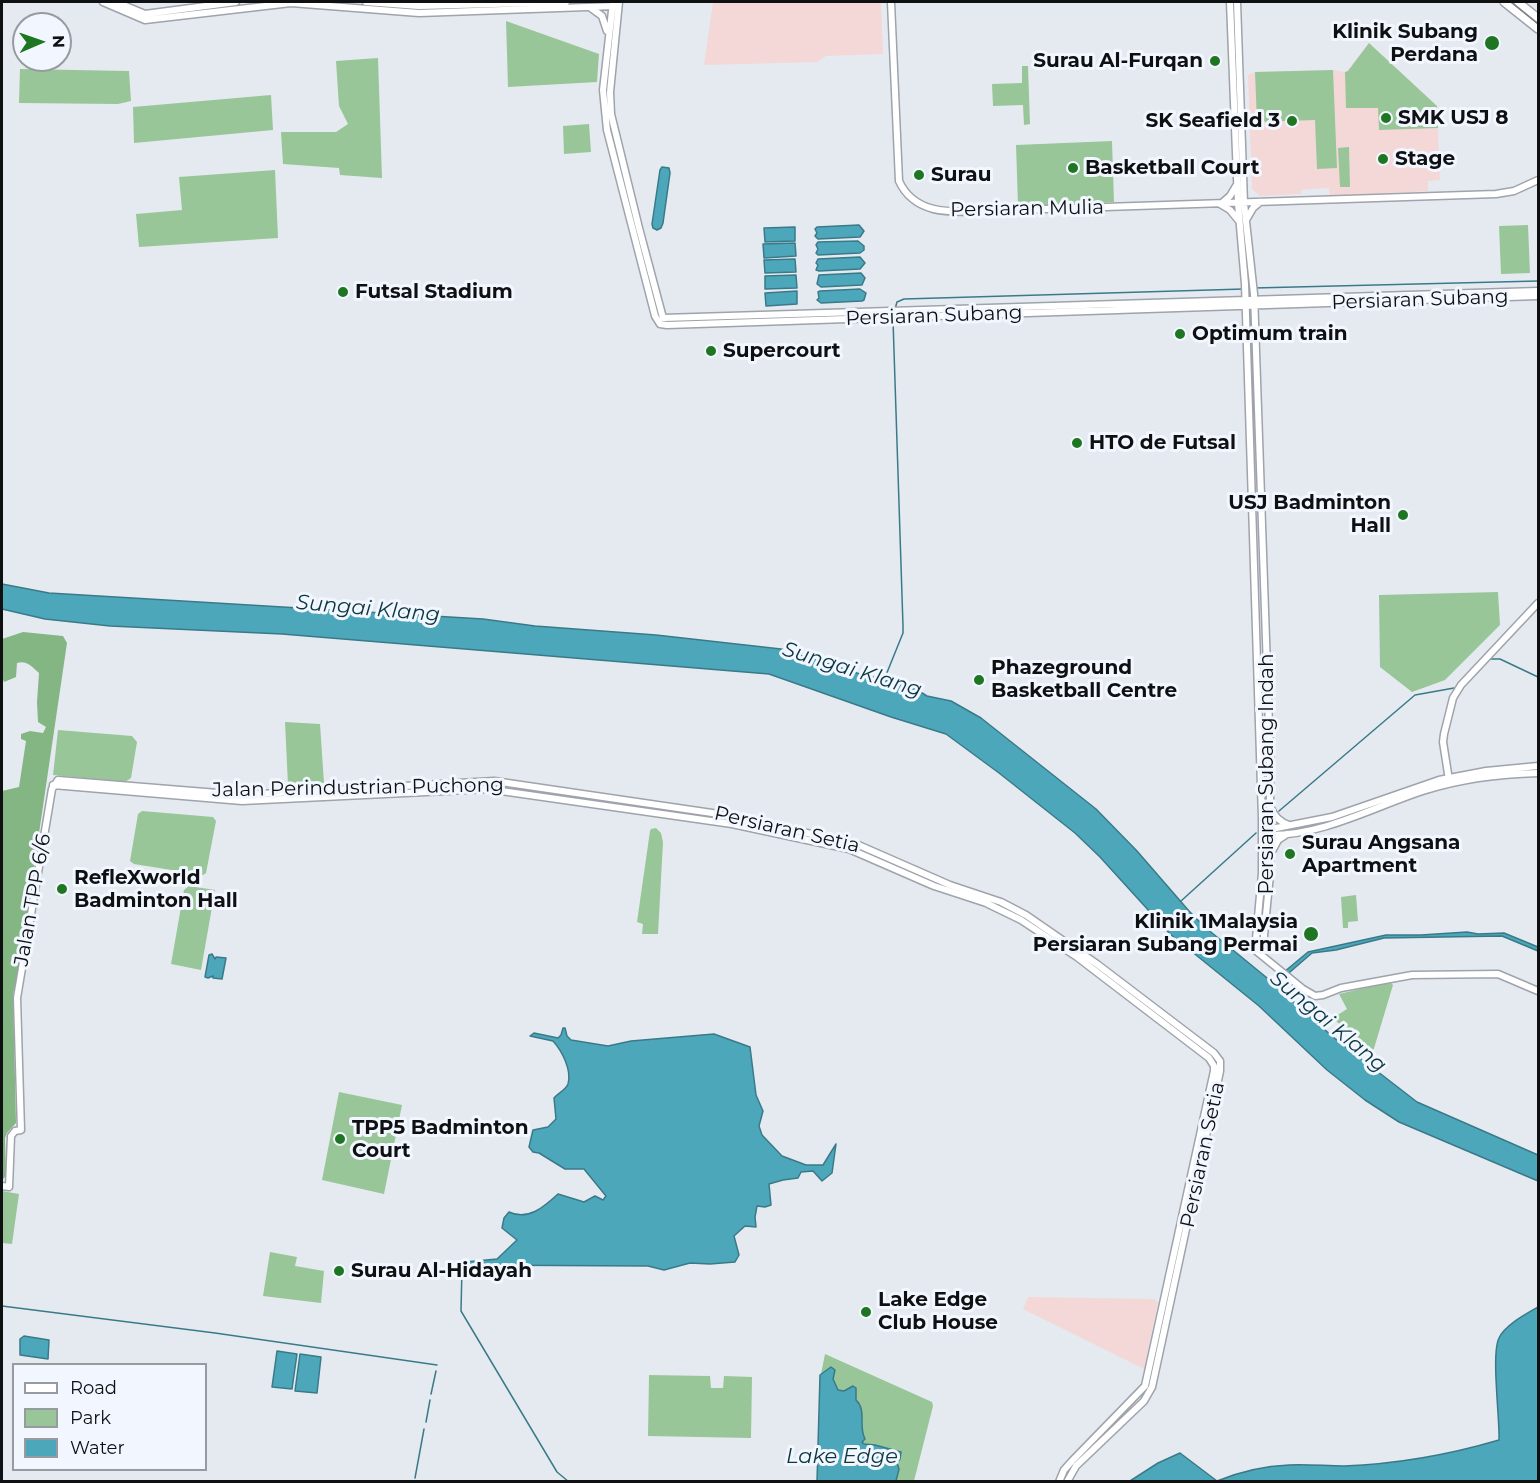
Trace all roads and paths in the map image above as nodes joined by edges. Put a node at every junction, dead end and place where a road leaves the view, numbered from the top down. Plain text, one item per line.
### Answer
1 (103, 2) edge
2 (116, 2) edge
3 (236, 2) edge
4 (366, 2) edge
5 (566, 2) edge
6 (891, 2) edge
7 (1230, 2) edge
8 (1237, 2) edge
9 (1504, 2) edge
10 (1518, 2) edge
11 (615, 4) edge
12 (589, 7) junction
13 (1539, 18) edge
14 (1539, 29) edge
15 (609, 37) junction
16 (613, 139) junction
17 (1539, 180) edge
18 (1240, 182) junction
19 (1260, 202) junction
20 (1241, 203) junction
21 (1220, 204) junction
22 (1243, 221) junction
23 (1539, 291) edge
24 (1539, 296) edge
25 (1246, 300) junction
26 (1254, 300) junction
27 (1539, 603) edge
28 (1539, 766) edge
29 (1447, 768) junction
30 (1539, 772) edge
31 (1459, 776) junction
32 (1439, 780) junction
33 (1449, 781) junction
34 (53, 785) junction
35 (1270, 801) junction
36 (657, 805) joint
37 (656, 813) joint
38 (1290, 829) junction
39 (1267, 832) junction
40 (1270, 856) junction
41 (1258, 952) junction
42 (1539, 991) edge
43 (1217, 1064) junction
44 (5, 1187) edge
45 (1164, 1294) junction
46 (1173, 1295) junction
47 (1059, 1482) edge
48 (1067, 1482) edge

1 - 12 street
2 - 3 street
4 - 5 street
6 - 21 street, Persiaran Mulia
7 - 18 street
8 - 18 street
9 - 14 main road
10 - 13 main road
11 - 12 street
11 - 15 street, Persiaran Subang
11 - 16 street, Persiaran Subang
12 - 15 street
15 - 16 street, Persiaran Subang
16 - 25 street, Persiaran Subang
17 - 19 street, Persiaran Mulia
18 - 19 street
18 - 20 street
18 - 21 street
19 - 20 street, Persiaran Mulia
19 - 22 street
20 - 21 street, Persiaran Mulia
20 - 22 street
21 - 22 street
22 - 25 street, Persiaran Subang Indah
22 - 26 street, Persiaran Subang Indah
23 - 26 street, Persiaran Subang
24 - 26 street, Persiaran Subang
25 - 26 street, Persiaran Subang
25 - 39 street, Persiaran Subang Indah
26 - 35 street, Persiaran Subang Indah
27 - 29 street
28 - 31 street
29 - 31 street
29 - 32 street
29 - 33 street
30 - 33 street
31 - 33 street
32 - 33 street
32 - 38 street
33 - 38 street
34 - 36 street, Jalan Perindustrian Puchong
34 - 37 street, Jalan Perindustrian Puchong
34 - 44 street, Jalan TPP 6/6
35 - 38 street
35 - 39 street, Persiaran Subang Indah
36 - 43 street, Persiaran Setia
37 - 43 street, Persiaran Setia
38 - 39 street
38 - 40 street
39 - 40 street, Persiaran Subang Indah
39 - 41 street, Persiaran Subang Indah
40 - 41 street, Persiaran Subang Indah
41 - 42 street
43 - 45 street, Persiaran Setia
43 - 46 street, Persiaran Setia
45 - 46 street
45 - 47 street, Persiaran Setia
46 - 48 street, Persiaran Setia

